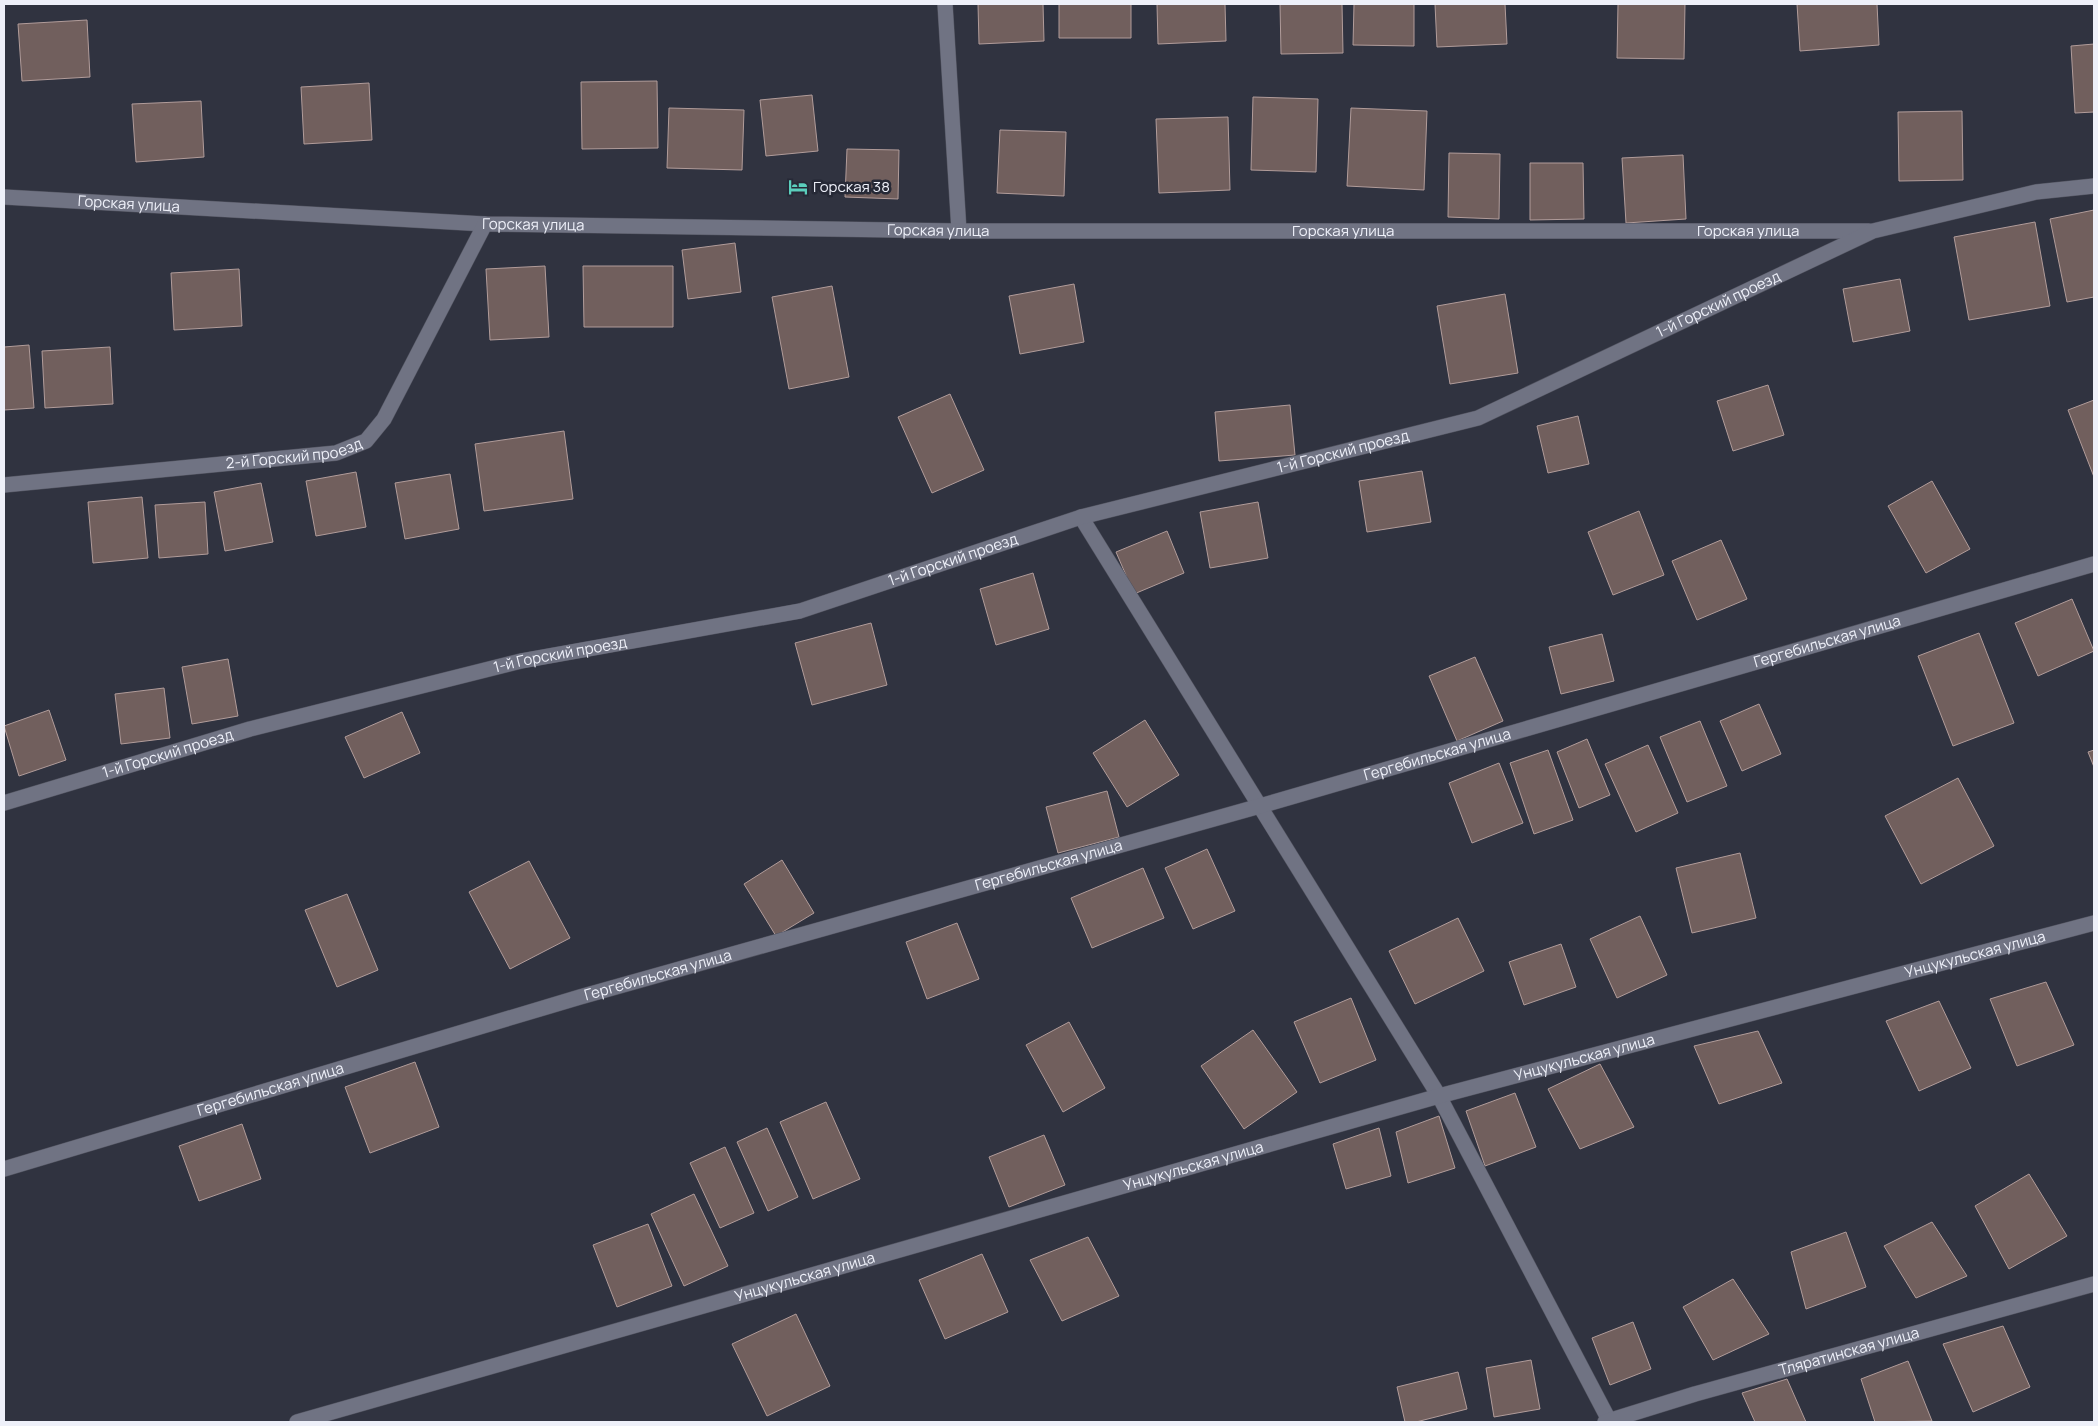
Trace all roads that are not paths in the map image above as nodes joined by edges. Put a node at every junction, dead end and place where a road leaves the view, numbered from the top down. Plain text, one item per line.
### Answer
1 (945, 4) edge
2 (2094, 186) edge
3 (4, 197) edge
4 (485, 224) junction
5 (959, 231) junction
6 (1873, 231) junction
7 (4, 484) edge
8 (1081, 517) junction
9 (2094, 564) edge
10 (4, 803) edge
11 (1260, 806) junction
12 (2094, 923) edge
13 (1439, 1096) junction
14 (4, 1169) edge
15 (2094, 1284) edge
16 (297, 1422) edge
17 (1608, 1422) edge

1 - 5 street
2 - 6 street
3 - 4 street, Горская улица
4 - 5 street, Горская улица
4 - 7 street, 2-й Горский проезд
5 - 6 street, Горская улица
6 - 8 street, 1-й Горский проезд
8 - 10 street, 1-й Горский проезд
8 - 11 street
9 - 11 street, Гергебильская улица
11 - 13 street
11 - 14 street, Гергебильская улица
12 - 13 street, Унцукульская улица
13 - 16 street, Унцукульская улица
13 - 17 street
15 - 17 street, Тляратинская улица

